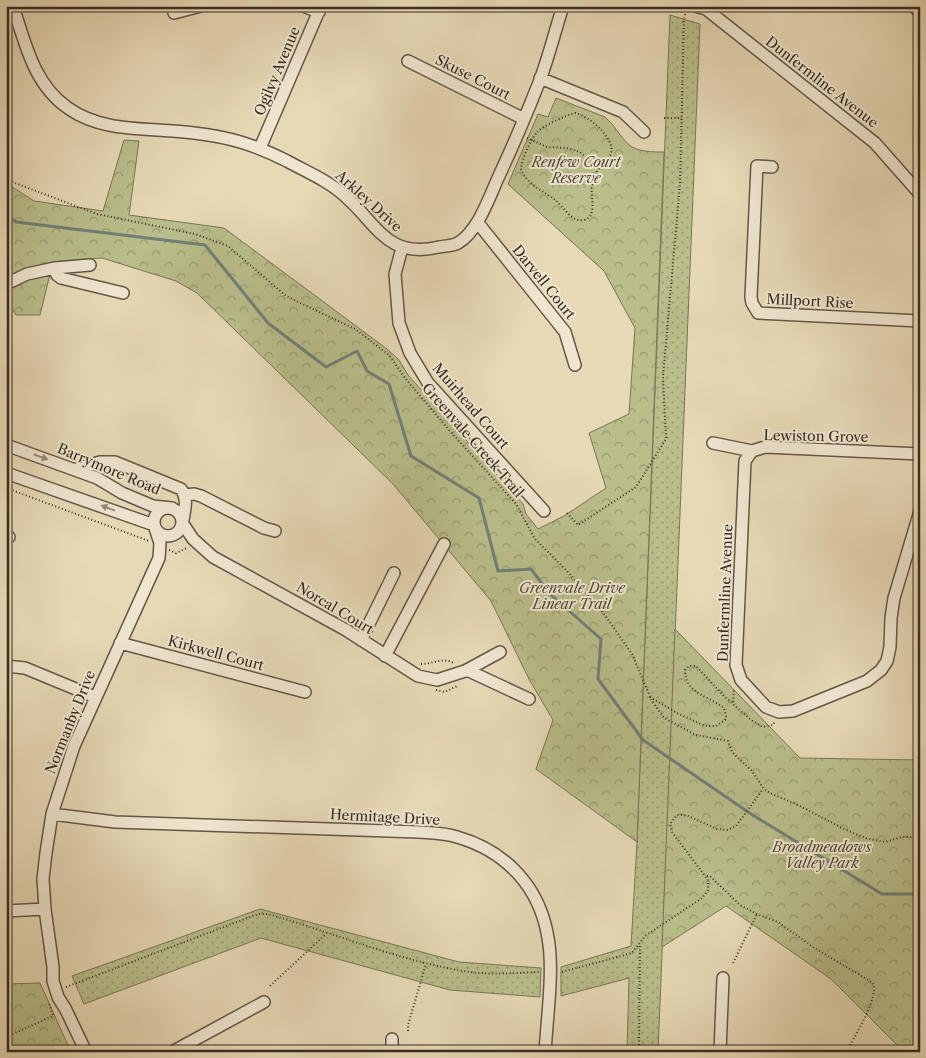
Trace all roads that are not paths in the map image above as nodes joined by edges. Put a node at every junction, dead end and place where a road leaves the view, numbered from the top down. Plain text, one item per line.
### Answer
1 (13, 6) edge
2 (201, 6) edge
3 (303, 6) edge
4 (563, 6) edge
5 (695, 6) edge
6 (913, 6) edge
7 (320, 9) edge
8 (920, 12) edge
9 (174, 13) dead end
10 (12, 24) edge
11 (408, 61) dead end
12 (540, 78) junction
13 (524, 119) junction
14 (644, 132) dead end
15 (260, 148) junction
16 (772, 167) dead end
17 (920, 194) edge
18 (478, 223) junction
19 (402, 248) junction
20 (90, 265) dead end
21 (55, 268) junction
22 (6, 284) edge
23 (123, 293) dead end
24 (920, 321) edge
25 (575, 365) dead end
26 (713, 443) dead end
27 (6, 445) edge
28 (752, 451) junction
29 (920, 454) edge
30 (76, 469) junction
31 (6, 473) edge
32 (185, 495) junction
33 (172, 508) junction
34 (544, 511) dead end
35 (920, 511) edge
36 (183, 518) junction
37 (154, 526) junction
38 (269, 529) dead end
39 (173, 536) junction
40 (444, 544) dead end
41 (165, 551) junction
42 (213, 557) junction
43 (394, 573) dead end
44 (361, 640) junction
45 (120, 643) junction
46 (500, 652) dead end
47 (385, 656) junction
48 (6, 666) edge
49 (462, 672) junction
50 (305, 692) dead end
51 (96, 697) junction
52 (529, 699) dead end
53 (52, 814) junction
54 (45, 910) junction
55 (6, 911) edge
56 (723, 978) dead end
57 (264, 1002) dead end
58 (392, 1039) dead end
59 (86, 1052) edge
60 (172, 1052) edge
61 (392, 1052) edge
62 (546, 1052) edge
63 (720, 1052) edge

1 - 10 street, Arkley Drive
2 - 9 street
3 - 7 street
4 - 12 street, Arkley Drive
5 - 17 street, Dunfermline Avenue
6 - 8 street
7 - 15 street, Ogilvy Avenue
10 - 15 street, Arkley Drive
11 - 13 street, Skuse Court
12 - 13 street, Arkley Drive
12 - 14 street
13 - 18 street, Arkley Drive
15 - 19 street, Arkley Drive
16 - 24 street, Millport Rise
18 - 19 street, Arkley Drive
18 - 25 street, Darvell Court
19 - 34 street, Muirhead Court
20 - 21 street
21 - 22 street
21 - 23 street
26 - 28 street, Lewiston Grove
27 -> 30 street, Barrymore Road
28 - 29 street, Lewiston Grove
28 - 35 street, Dunfermline Avenue
30 - 32 street
30 - 33 street, Barrymore Road
37 -> 31 street
32 - 36 street
32 - 38 street
33 - 36 street
33 - 37 street
36 - 39 street
36 - 42 street, Norcal Court
37 - 39 street
37 - 41 street
39 - 41 street, Normanby Drive
39 - 42 street, Norcal Court
40 - 47 street
41 - 45 street, Normanby Drive
42 - 44 street, Norcal Court
43 - 44 street
44 - 47 street, Norcal Court
45 - 50 street, Kirkwell Court
45 - 51 street, Normanby Drive
46 - 49 street
47 - 49 street, Norcal Court
48 - 51 street
49 - 52 street
51 - 53 street, Normanby Drive
53 - 54 street, Normanby Drive
53 - 62 street, Hermitage Drive
54 - 55 street
54 - 59 street, Normanby Drive
56 - 63 street
57 - 60 street
58 - 61 street

